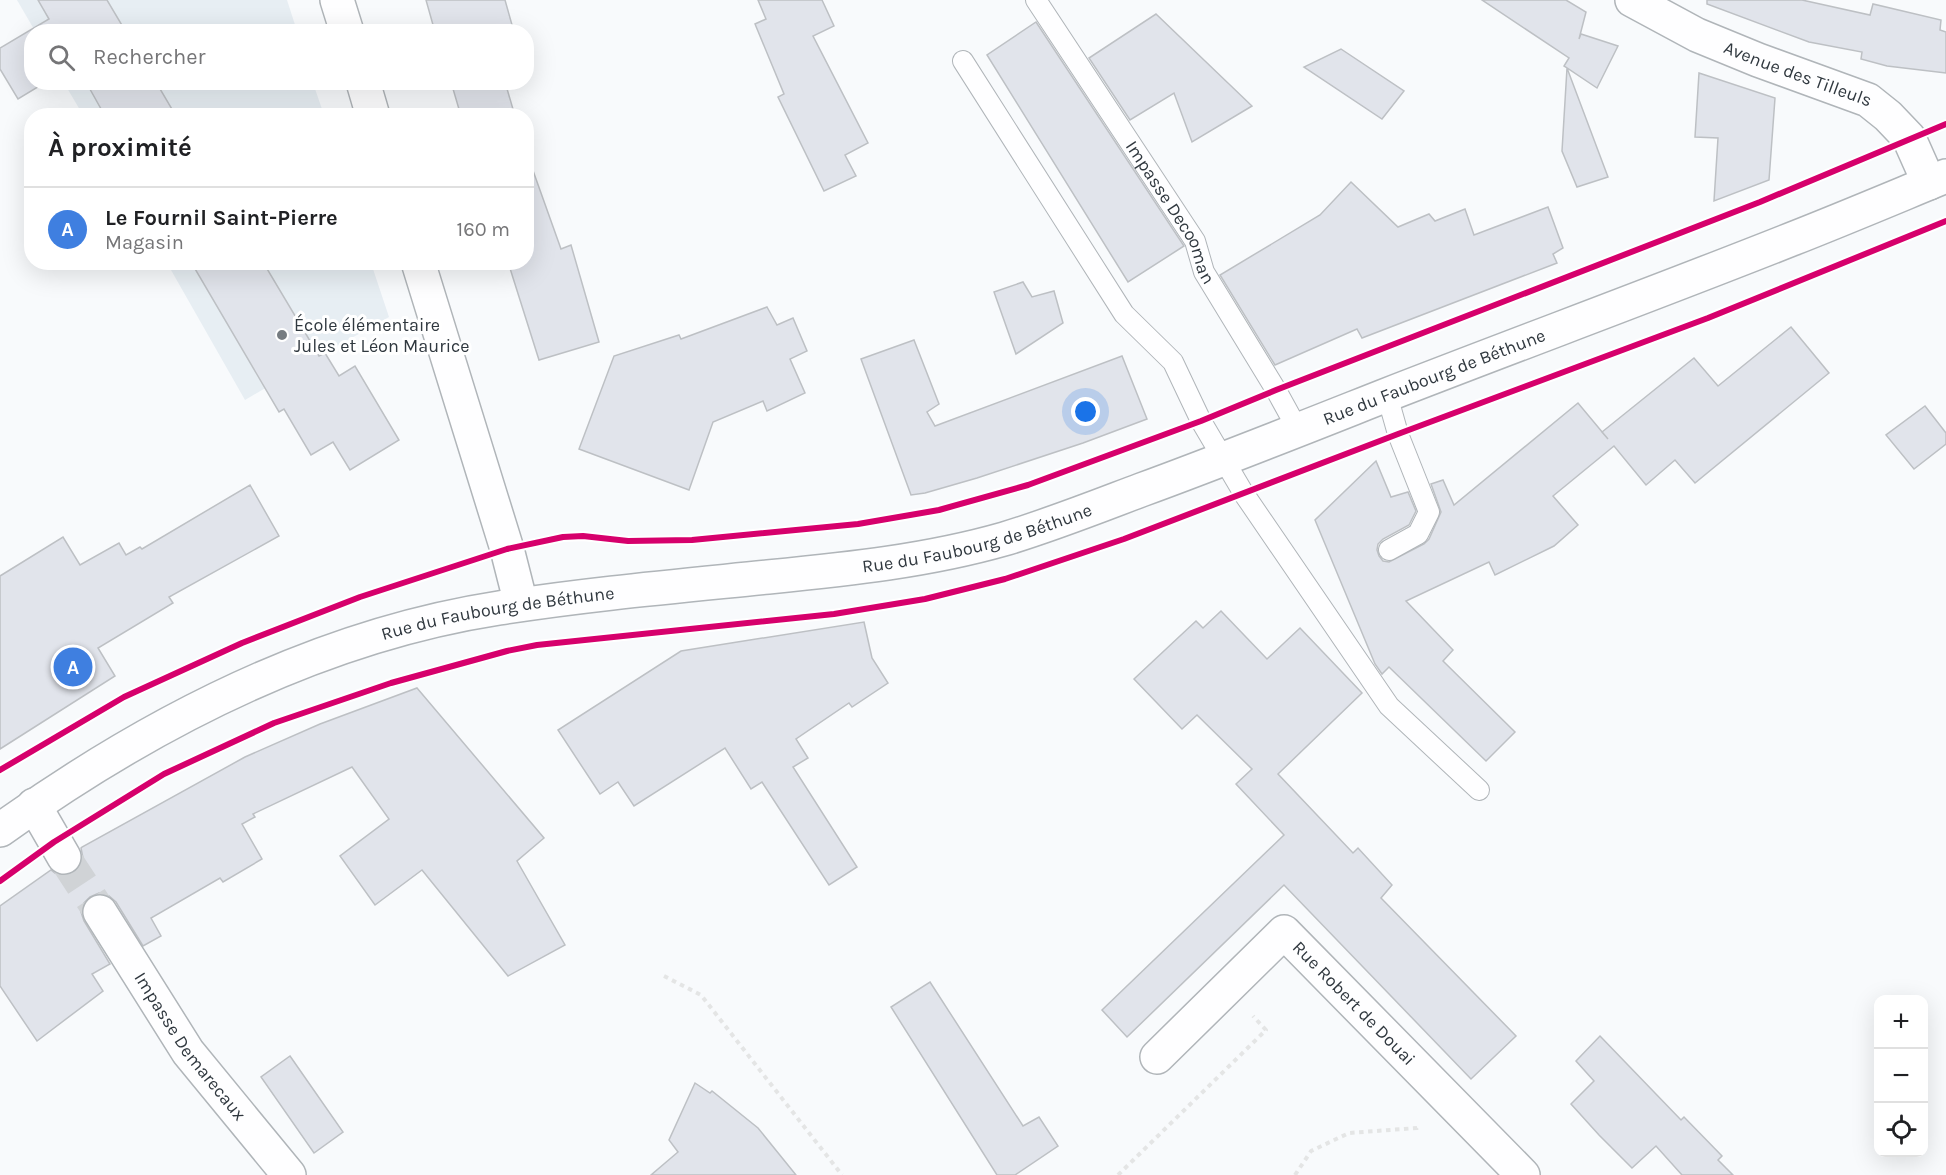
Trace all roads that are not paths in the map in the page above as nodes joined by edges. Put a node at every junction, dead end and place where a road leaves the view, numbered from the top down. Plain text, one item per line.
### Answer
1 (337, 0) edge
2 (1036, 0) edge
3 (1632, 0) edge
4 (344, 24) edge
5 (963, 61) dead end
6 (365, 90) edge
7 (371, 108) edge
8 (1937, 179) edge
9 (420, 270) edge
10 (1387, 395) junction
11 (1298, 430) junction
12 (1225, 459) junction
13 (1389, 550) dead end
14 (521, 604) junction
15 (1479, 790) dead end
16 (34, 805) junction
17 (0, 830) edge
18 (64, 857) tunnel mouth
19 (100, 912) tunnel mouth
20 (1157, 1057) dead end
21 (289, 1175) edge
22 (1523, 1175) edge

1 - 4 street
2 - 11 lane, Impasse Decooman
3 - 8 street, Avenue des Tilleuls
5 - 12 lane
6 - 7 street
8 - 10 street, Rue du Faubourg de Béthune
9 - 14 street
10 - 11 street, Rue du Faubourg de Béthune
10 - 13 lane
11 - 12 street, Rue du Faubourg de Béthune
12 - 14 street, Rue du Faubourg de Béthune
12 - 15 lane
14 - 16 street, Rue du Faubourg de Béthune
16 - 17 street, Rue du Faubourg de Béthune
16 - 18 street
19 - 21 street, Impasse Demarecaux
20 - 22 street, Rue Robert de Douai

